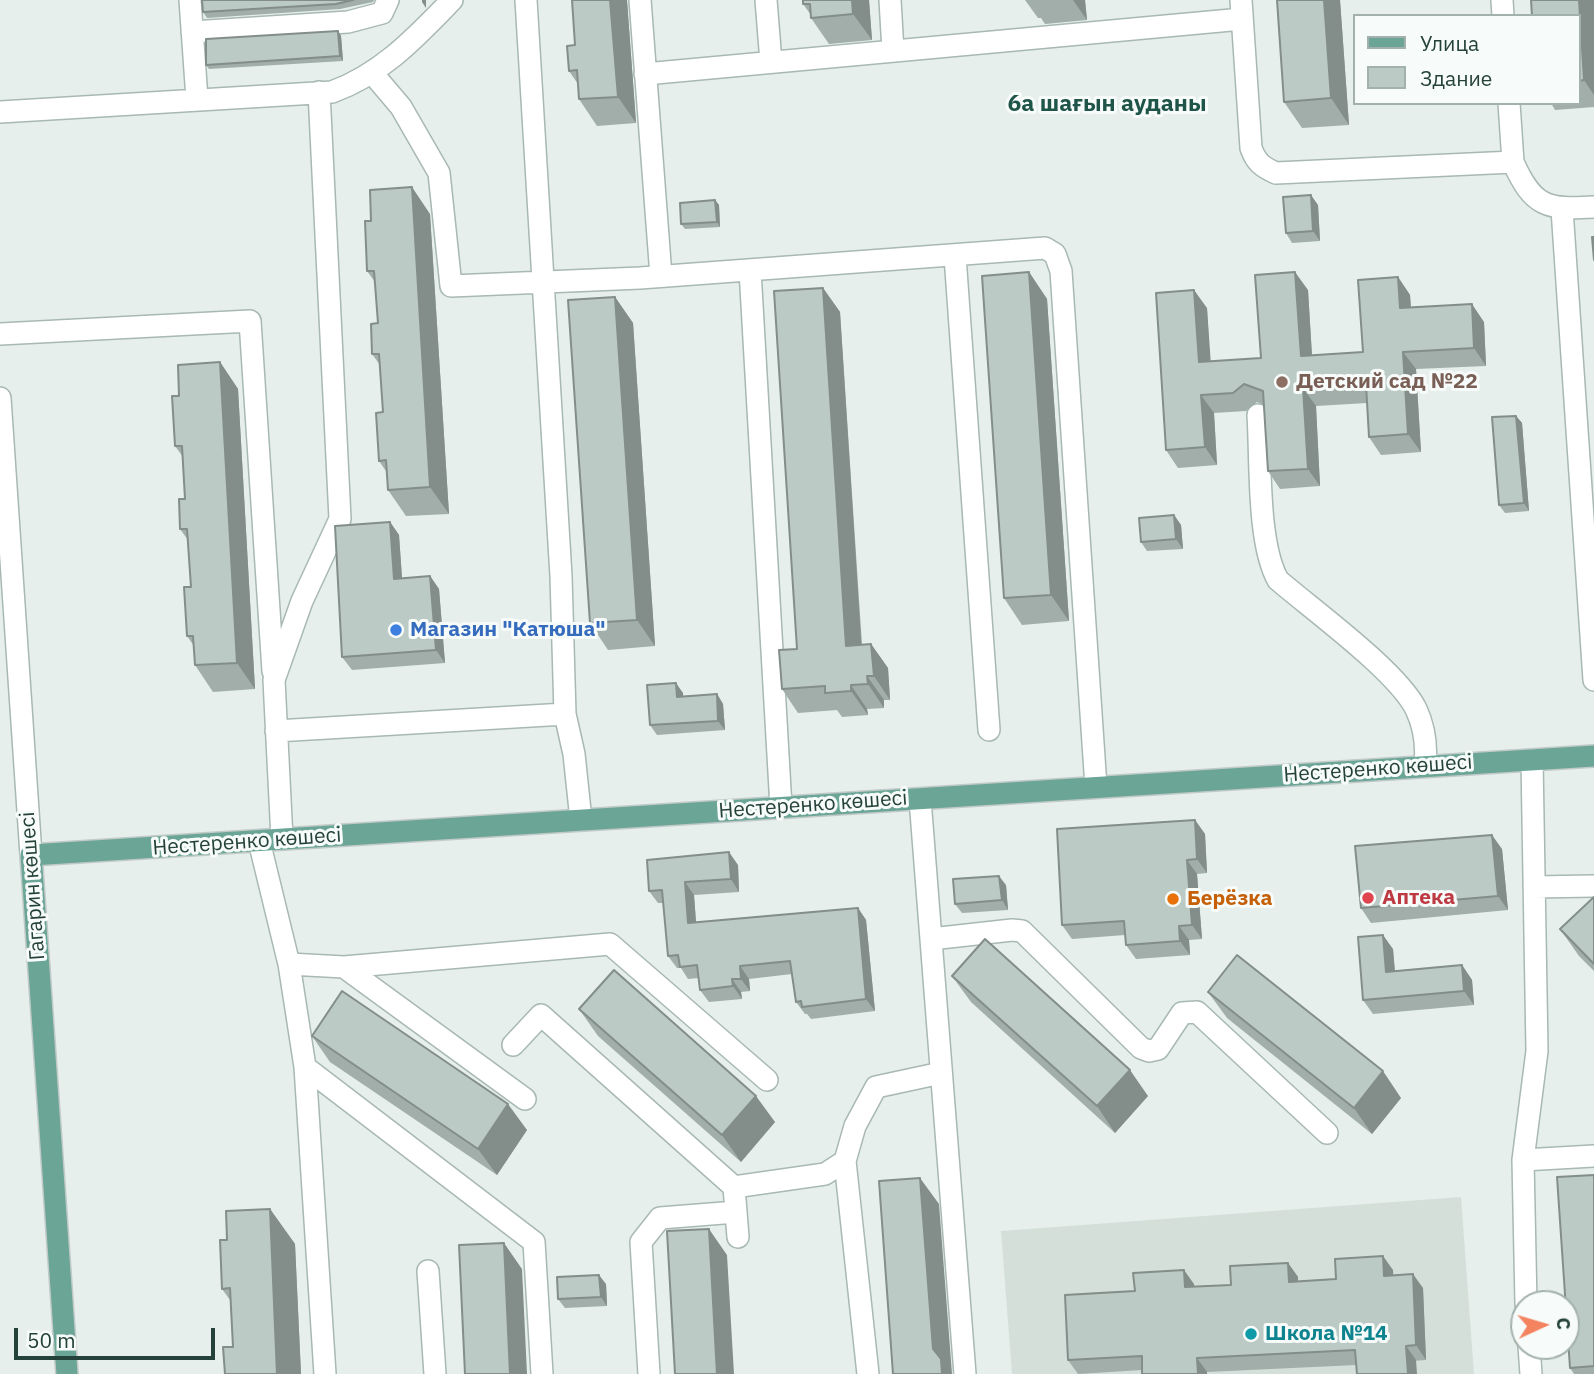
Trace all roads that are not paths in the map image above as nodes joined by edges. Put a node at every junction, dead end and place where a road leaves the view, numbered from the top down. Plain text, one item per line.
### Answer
1 (190, 0) edge
2 (388, 0) edge
3 (452, 0) edge
4 (526, 0) edge
5 (640, 0) edge
6 (766, 0) edge
7 (890, 0) edge
8 (1242, 10) edge
9 (192, 32) junction
10 (893, 51) junction
11 (771, 62) junction
12 (373, 74) junction
13 (645, 74) junction
14 (319, 92) junction
15 (197, 99) junction
16 (1509, 105) edge
17 (0, 112) edge
18 (1513, 162) junction
19 (1594, 207) edge
20 (1562, 209) junction
21 (955, 256) junction
22 (750, 270) junction
23 (661, 276) junction
24 (543, 283) junction
25 (0, 334) edge
26 (0, 398) edge
27 (1258, 415) edge
28 (274, 680) junction
29 (1594, 680) edge
30 (565, 714) junction
31 (989, 730) dead end
32 (276, 731) junction
33 (1594, 756) edge
34 (1532, 760) junction
35 (1425, 766) junction
36 (1096, 787) junction
37 (920, 799) junction
38 (781, 807) junction
39 (581, 820) junction
40 (282, 839) junction
41 (259, 841) junction
42 (31, 855) junction
43 (1594, 886) edge
44 (1534, 887) junction
45 (931, 939) junction
46 (289, 964) junction
47 (344, 967) junction
48 (513, 1045) dead end
49 (305, 1067) junction
50 (941, 1073) junction
51 (767, 1080) dead end
52 (525, 1099) dead end
53 (1327, 1133) dead end
54 (1594, 1156) edge
55 (1523, 1160) junction
56 (845, 1161) junction
57 (734, 1187) junction
58 (736, 1212) junction
59 (738, 1237) dead end
60 (428, 1271) dead end
61 (1526, 1290) edge
62 (67, 1374) edge
63 (325, 1374) edge
64 (435, 1374) edge
65 (542, 1374) edge
66 (649, 1374) edge
67 (868, 1374) edge
68 (965, 1374) edge

1 - 9 street
2 - 9 street
3 - 12 street
4 - 24 street
5 - 13 street
6 - 11 street
7 - 10 street
8 - 10 street
8 - 18 street
9 - 15 street
10 - 11 street
11 - 13 street
12 - 14 street
12 - 24 street
13 - 23 street
14 - 15 street
14 - 28 street
15 - 17 street
16 - 18 street
18 - 20 street
19 - 20 street
20 - 29 street
21 - 22 street
21 - 31 street
21 - 36 street
22 - 23 street
22 - 38 street
23 - 24 street
24 - 30 street
25 - 28 street
26 - 42 street, Гагарин көшесі
27 - 35 street
28 - 32 street
30 - 32 street
30 - 39 street
32 - 40 street
33 - 34 main road, Нестеренко көшесі
34 - 35 main road, Нестеренко көшесі
34 - 44 street
35 - 36 main road, Нестеренко көшесі
36 - 37 main road, Нестеренко көшесі
37 - 38 main road, Нестеренко көшесі
37 - 45 street
38 - 39 main road, Нестеренко көшесі
39 - 40 main road, Нестеренко көшесі
40 - 41 main road, Нестеренко көшесі
41 - 42 main road, Нестеренко көшесі
41 - 46 street
42 - 62 main road, Гагарин көшесі
43 - 44 street
44 - 55 street
45 - 50 street
45 - 53 street
46 - 47 street
46 - 49 street
47 - 51 street
47 - 52 street
48 - 57 street
49 - 63 street
49 - 65 street
50 - 56 street
50 - 68 street
54 - 55 street
55 - 61 street
56 - 57 street
56 - 67 street
57 - 58 street
58 - 59 street
58 - 66 street
60 - 64 street

